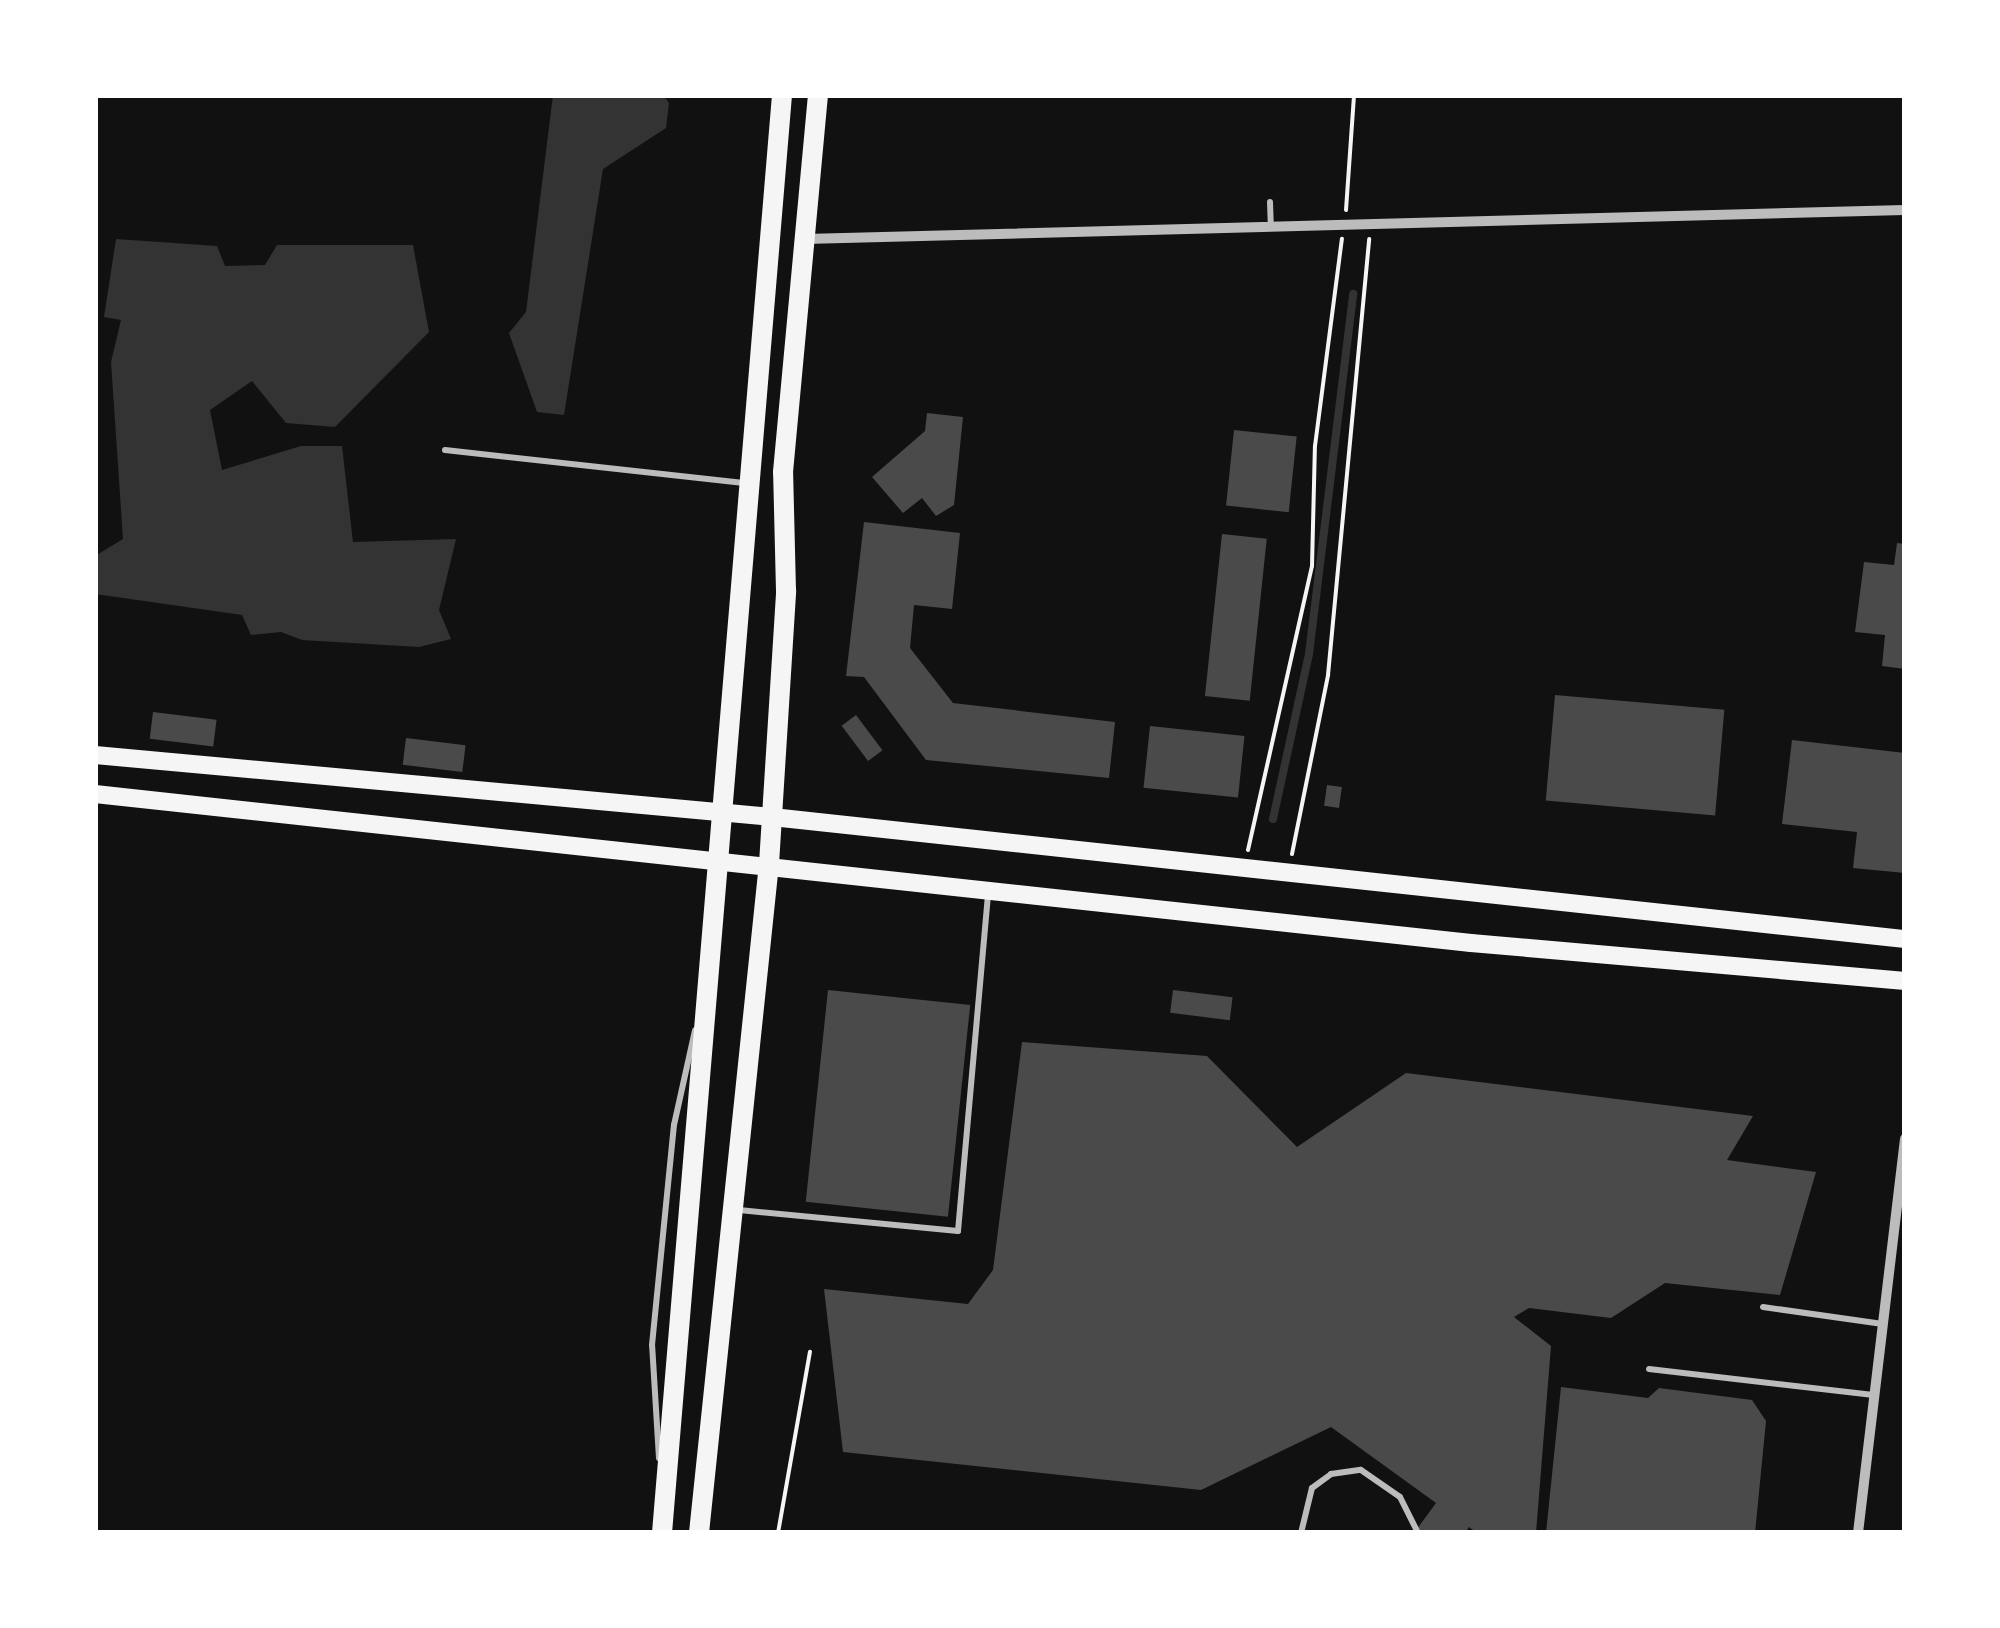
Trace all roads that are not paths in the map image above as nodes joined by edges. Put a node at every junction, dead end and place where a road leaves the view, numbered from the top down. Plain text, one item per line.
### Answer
1 (782, 95) edge
2 (818, 95) edge
3 (1270, 202) dead end
4 (1905, 210) edge
5 (1271, 228) junction
6 (804, 240) junction
7 (445, 450) dead end
8 (748, 483) junction
9 (95, 756) edge
10 (95, 794) edge
11 (724, 814) junction
12 (772, 817) junction
13 (720, 861) junction
14 (768, 864) junction
15 (989, 889) junction
16 (1905, 939) edge
17 (1905, 980) edge
18 (1905, 1139) edge
19 (733, 1210) junction
20 (1763, 1307) dead end
21 (1882, 1324) junction
22 (1649, 1369) dead end
23 (1874, 1395) junction
24 (663, 1523) edge
25 (700, 1533) edge
26 (1300, 1533) edge
27 (1418, 1533) edge
28 (1858, 1533) edge

1 - 8 main road
2 - 6 main road
3 - 5 lane
4 - 5 street
5 - 6 street
6 - 12 main road
7 - 8 lane
8 - 11 main road
9 - 11 main road
10 - 13 main road
11 - 12 main road
11 - 13 main road
12 - 14 main road
12 - 16 main road
13 - 14 main road
13 - 24 main road
14 - 15 main road
14 - 19 main road
15 - 17 main road
15 - 19 lane
18 - 21 street
19 - 25 main road
20 - 21 lane
21 - 23 street
22 - 23 lane
23 - 28 street
26 - 27 lane

